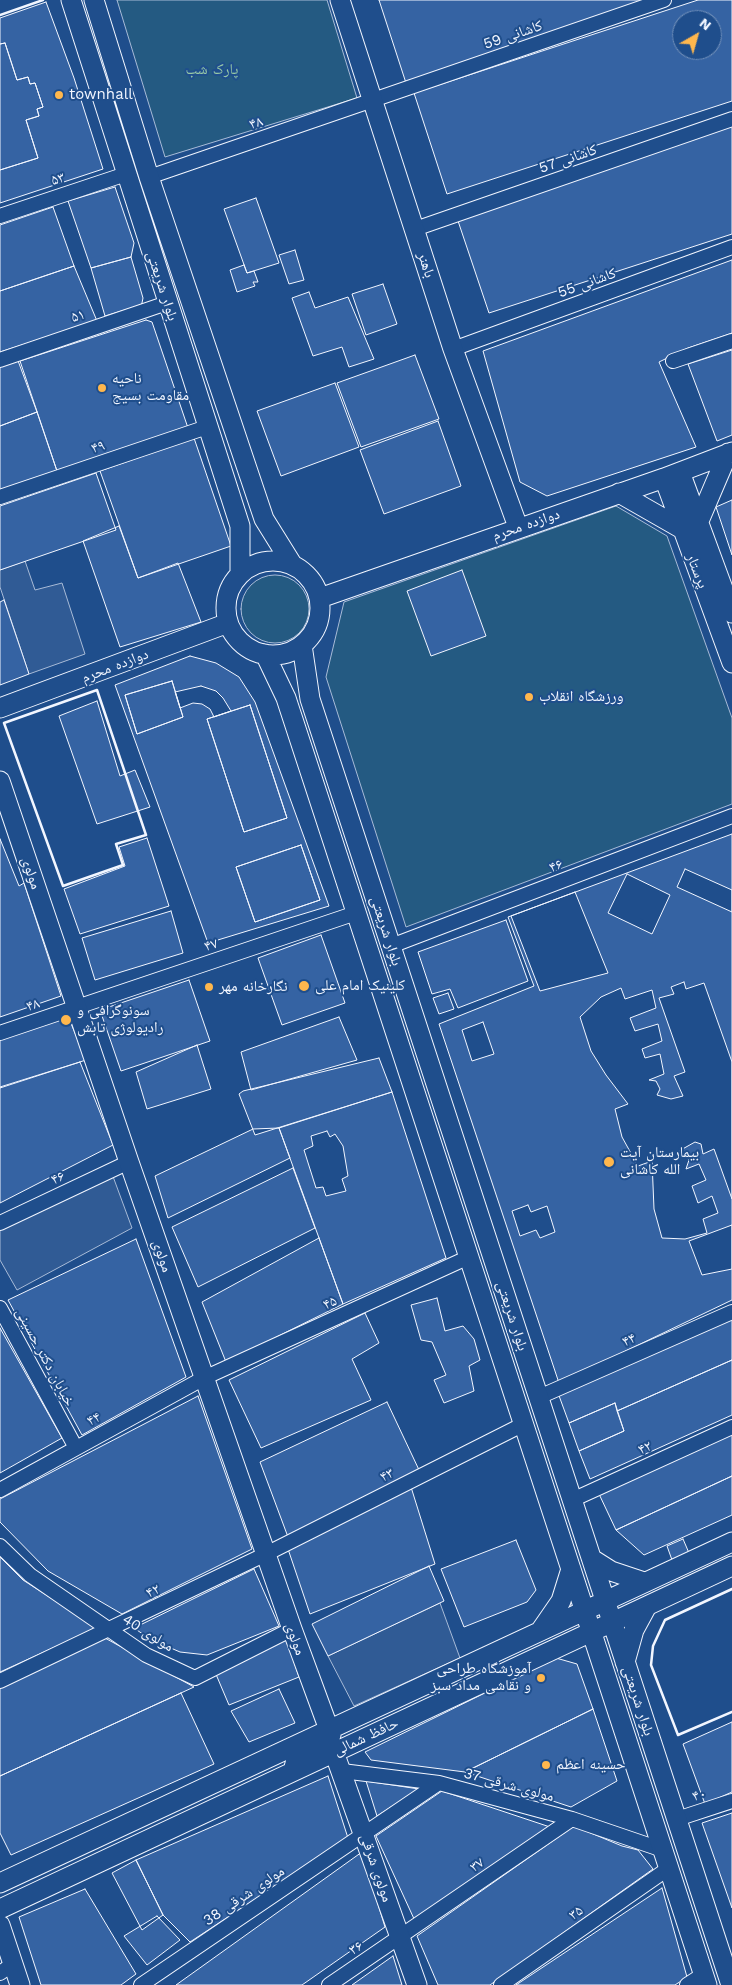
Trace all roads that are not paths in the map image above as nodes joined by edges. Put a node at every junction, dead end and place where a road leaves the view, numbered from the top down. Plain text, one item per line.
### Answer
1 (71, 0) edge
2 (94, 0) edge
3 (340, 0) edge
4 (664, 0) edge
5 (373, 101) junction
6 (732, 119) edge
7 (126, 174) junction
8 (149, 177) junction
9 (0, 216) edge
10 (415, 229) junction
11 (732, 247) edge
12 (167, 303) junction
13 (732, 341) edge
14 (453, 349) junction
15 (0, 360) edge
16 (672, 361) dead end
17 (207, 427) junction
18 (730, 452) edge
19 (672, 475) junction
20 (619, 493) junction
21 (0, 497) edge
22 (690, 525) junction
23 (518, 528) junction
24 (292, 564) junction
25 (240, 573) junction
26 (320, 598) junction
27 (732, 613) edge
28 (228, 623) junction
29 (302, 645) junction
30 (265, 654) junction
31 (732, 663) edge
32 (0, 708) edge
33 (0, 782) edge
34 (732, 816) edge
35 (356, 913) junction
36 (391, 946) junction
37 (77, 1008) junction
38 (0, 1033) edge
39 (129, 1162) junction
40 (0, 1223) edge
41 (469, 1257) junction
42 (0, 1308) edge
43 (732, 1312) edge
44 (204, 1378) junction
45 (539, 1398) junction
46 (524, 1424) junction
47 (732, 1427) edge
48 (76, 1448) junction
49 (0, 1490) edge
50 (572, 1500) junction
51 (732, 1542) edge
52 (0, 1546) edge
53 (266, 1554) junction
54 (592, 1559) junction
55 (732, 1566) edge
56 (571, 1569) junction
57 (644, 1582) junction
58 (605, 1601) junction
59 (647, 1606) junction
60 (585, 1611) junction
61 (613, 1622) junction
62 (292, 1629) junction
63 (111, 1630) junction
64 (592, 1632) junction
65 (539, 1633) junction
66 (625, 1662) junction
67 (462, 1667) junction
68 (0, 1681) edge
69 (472, 1688) junction
70 (329, 1730) junction
71 (334, 1752) junction
72 (342, 1770) junction
73 (293, 1772) junction
74 (439, 1783) junction
75 (732, 1801) edge
76 (572, 1819) junction
77 (677, 1819) junction
78 (364, 1835) junction
79 (663, 1850) junction
80 (669, 1868) junction
81 (0, 1883) edge
82 (0, 1909) edge
83 (0, 1925) edge
84 (400, 1938) junction
85 (726, 1950) edge
86 (7, 1969) edge
87 (705, 1980) edge
88 (20, 1985) edge
89 (141, 1985) edge
90 (329, 1985) edge
91 (417, 1985) edge
92 (501, 1985) edge
93 (687, 1985) edge
94 (731, 1985) edge

1 - 7 main road, بلوار شریعتی
2 - 8 main road, بلوار شریعتی
3 - 5 main road, باهنر
4 - 5 street, کاشانی 59
5 - 8 street, ۴۸
5 - 10 main road, باهنر
6 - 10 street, کاشانی 57
7 - 8 main road
7 - 9 street, ۵۳
7 - 12 main road, بلوار شریعتی
8 - 24 main road, بلوار شریعتی
10 - 14 main road, باهنر
11 - 14 street, کاشانی 55
12 - 15 street, ۵۱
12 - 17 main road, بلوار شریعتی
13 - 16 street
14 - 23 main road, باهنر
17 - 21 street, ۴۹
17 - 25 main road, بلوار شریعتی
18 - 19 main road, دوازده محرم
18 - 22 main road
19 - 20 main road, دوازده محرم
19 - 22 main road, پرستار
20 - 22 main road
20 - 23 main road, دوازده محرم
22 - 27 main road, پرستار
22 - 31 main road, پرستار
23 - 26 main road, دوازده محرم
24 - 25 main road
24 - 26 main road
25 - 28 main road
26 - 29 main road
28 - 30 main road
28 - 32 main road, دوازده محرم
29 - 30 main road
29 - 36 main road, بلوار شریعتی
30 - 35 main road, بلوار شریعتی
33 - 37 main road, مولوی
34 - 36 street, ۴۶
35 - 37 street, ۴۷
35 - 41 main road, بلوار شریعتی
36 - 45 main road, بلوار شریعتی
37 - 38 street, ۴۸
37 - 39 main road, مولوی
39 - 40 street, ۴۶
39 - 44 main road, مولوی
41 - 44 street, ۴۵
41 - 46 main road, بلوار شریعتی
42 - 48 street, خیابان دکتر حسینی
43 - 45 street, ۴۴
44 - 48 street, ۴۴
44 - 53 main road, مولوی
45 - 50 main road, بلوار شریعتی
46 - 53 street, ۴۳
46 - 56 main road, بلوار شریعتی
47 - 50 street, ۴۲
48 - 49 street, ۴۴
50 - 54 main road, بلوار شریعتی
51 - 57 main road, حافظ شمالی
52 - 63 street, مولوی 40
53 - 62 main road, مولوی
53 - 63 street, ۴۲
54 - 57 main road
54 - 58 main road, بلوار شریعتی
55 - 59 main road, حافظ شمالی
56 - 60 main road, بلوار شریعتی
56 - 65 main road
57 - 58 main road, حافظ شمالی
58 - 60 main road, حافظ شمالی
58 - 61 main road, بلوار شریعتی
59 - 61 main road, حافظ شمالی
59 - 66 main road
60 - 64 main road, بلوار شریعتی
60 - 65 main road, حافظ شمالی
61 - 64 main road, حافظ شمالی
61 - 66 main road, بلوار شریعتی
62 - 63 street, مولوی 40
62 - 70 main road, مولوی
63 - 68 street, ۴۲
64 - 69 main road, حافظ شمالی
64 - 79 main road, بلوار شریعتی
65 - 67 main road, حافظ شمالی
66 - 77 main road, بلوار شریعتی
67 - 69 main road
67 - 70 main road, حافظ شمالی
69 - 71 main road, حافظ شمالی
70 - 73 main road
70 - 81 main road, حافظ شمالی
71 - 72 main road, مولوی شرقی
71 - 73 main road, حافظ شمالی
72 - 74 street, مولوی شرقی 37
72 - 78 main road, مولوی شرقی
73 - 82 main road, حافظ شمالی
74 - 76 street, مولوی شرقی 37
74 - 78 street, مولوی شرقی 38
75 - 77 street, ۴۰
76 - 79 street, مولوی شرقی 37
76 - 84 street, ۳۷
77 - 85 main road, بلوار شریعتی
78 - 84 main road, مولوی شرقی
78 - 89 street, مولوی شرقی 38
79 - 80 main road, بلوار شریعتی
80 - 87 main road, بلوار شریعتی
80 - 92 street, ۳۵
83 - 86 main road
84 - 90 street, ۳۶
84 - 91 main road, مولوی شرقی
85 - 94 main road, بلوار شریعتی
86 - 88 main road
87 - 93 street

